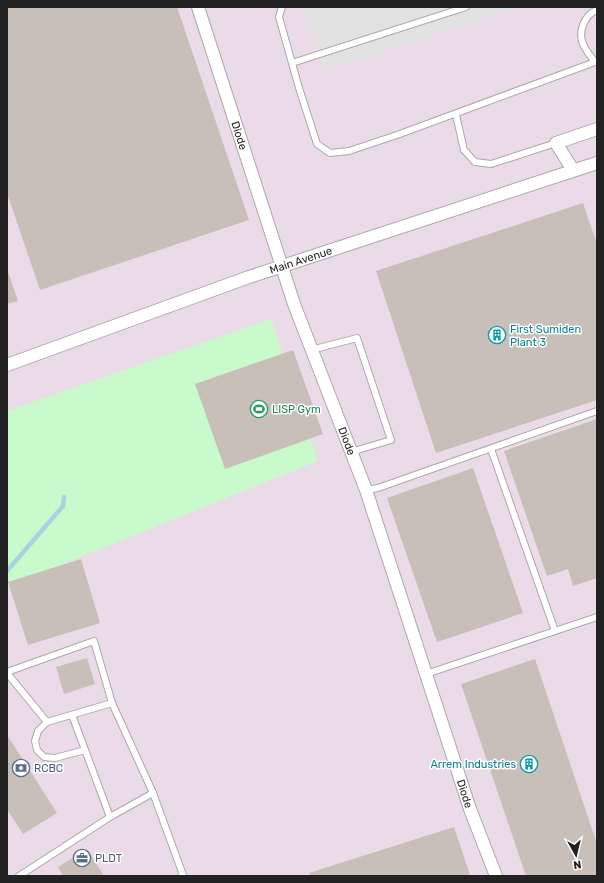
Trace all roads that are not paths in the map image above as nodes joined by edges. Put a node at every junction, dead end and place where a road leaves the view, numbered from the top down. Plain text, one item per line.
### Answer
1 (198, 7) edge
2 (282, 7) edge
3 (466, 7) edge
4 (597, 10) edge
5 (596, 61) edge
6 (292, 63) junction
7 (456, 115) junction
8 (597, 129) edge
9 (556, 143) junction
10 (597, 163) edge
11 (573, 170) junction
12 (282, 266) junction
13 (312, 350) junction
14 (7, 365) edge
15 (597, 411) edge
16 (491, 449) junction
17 (351, 452) junction
18 (366, 490) junction
19 (597, 617) edge
20 (555, 630) junction
21 (7, 673) edge
22 (426, 674) junction
23 (112, 703) junction
24 (72, 715) junction
25 (47, 722) junction
26 (85, 750) junction
27 (153, 792) junction
28 (110, 817) junction
29 (19, 876) edge
30 (181, 876) edge
31 (496, 876) edge

1 - 12 street, Diode
2 - 6 lane
3 - 6 lane
4 - 5 lane
5 - 7 lane
6 - 7 lane
7 - 9 lane
8 - 9 street
9 - 11 street
10 - 11 street, Main Avenue
11 - 12 street, Main Avenue
12 - 13 street, Diode
12 - 14 street, Main Avenue
13 - 17 street, Diode
13 - 17 lane
15 - 16 lane
16 - 18 lane
16 - 20 lane
17 - 18 street, Diode
18 - 22 street, Diode
19 - 20 lane
20 - 22 lane
21 - 23 lane
21 - 25 lane
22 - 31 street, Diode
23 - 24 lane
23 - 27 lane
24 - 25 lane
24 - 26 lane
25 - 26 lane
26 - 28 lane
27 - 28 lane
27 - 30 lane
28 - 29 lane

